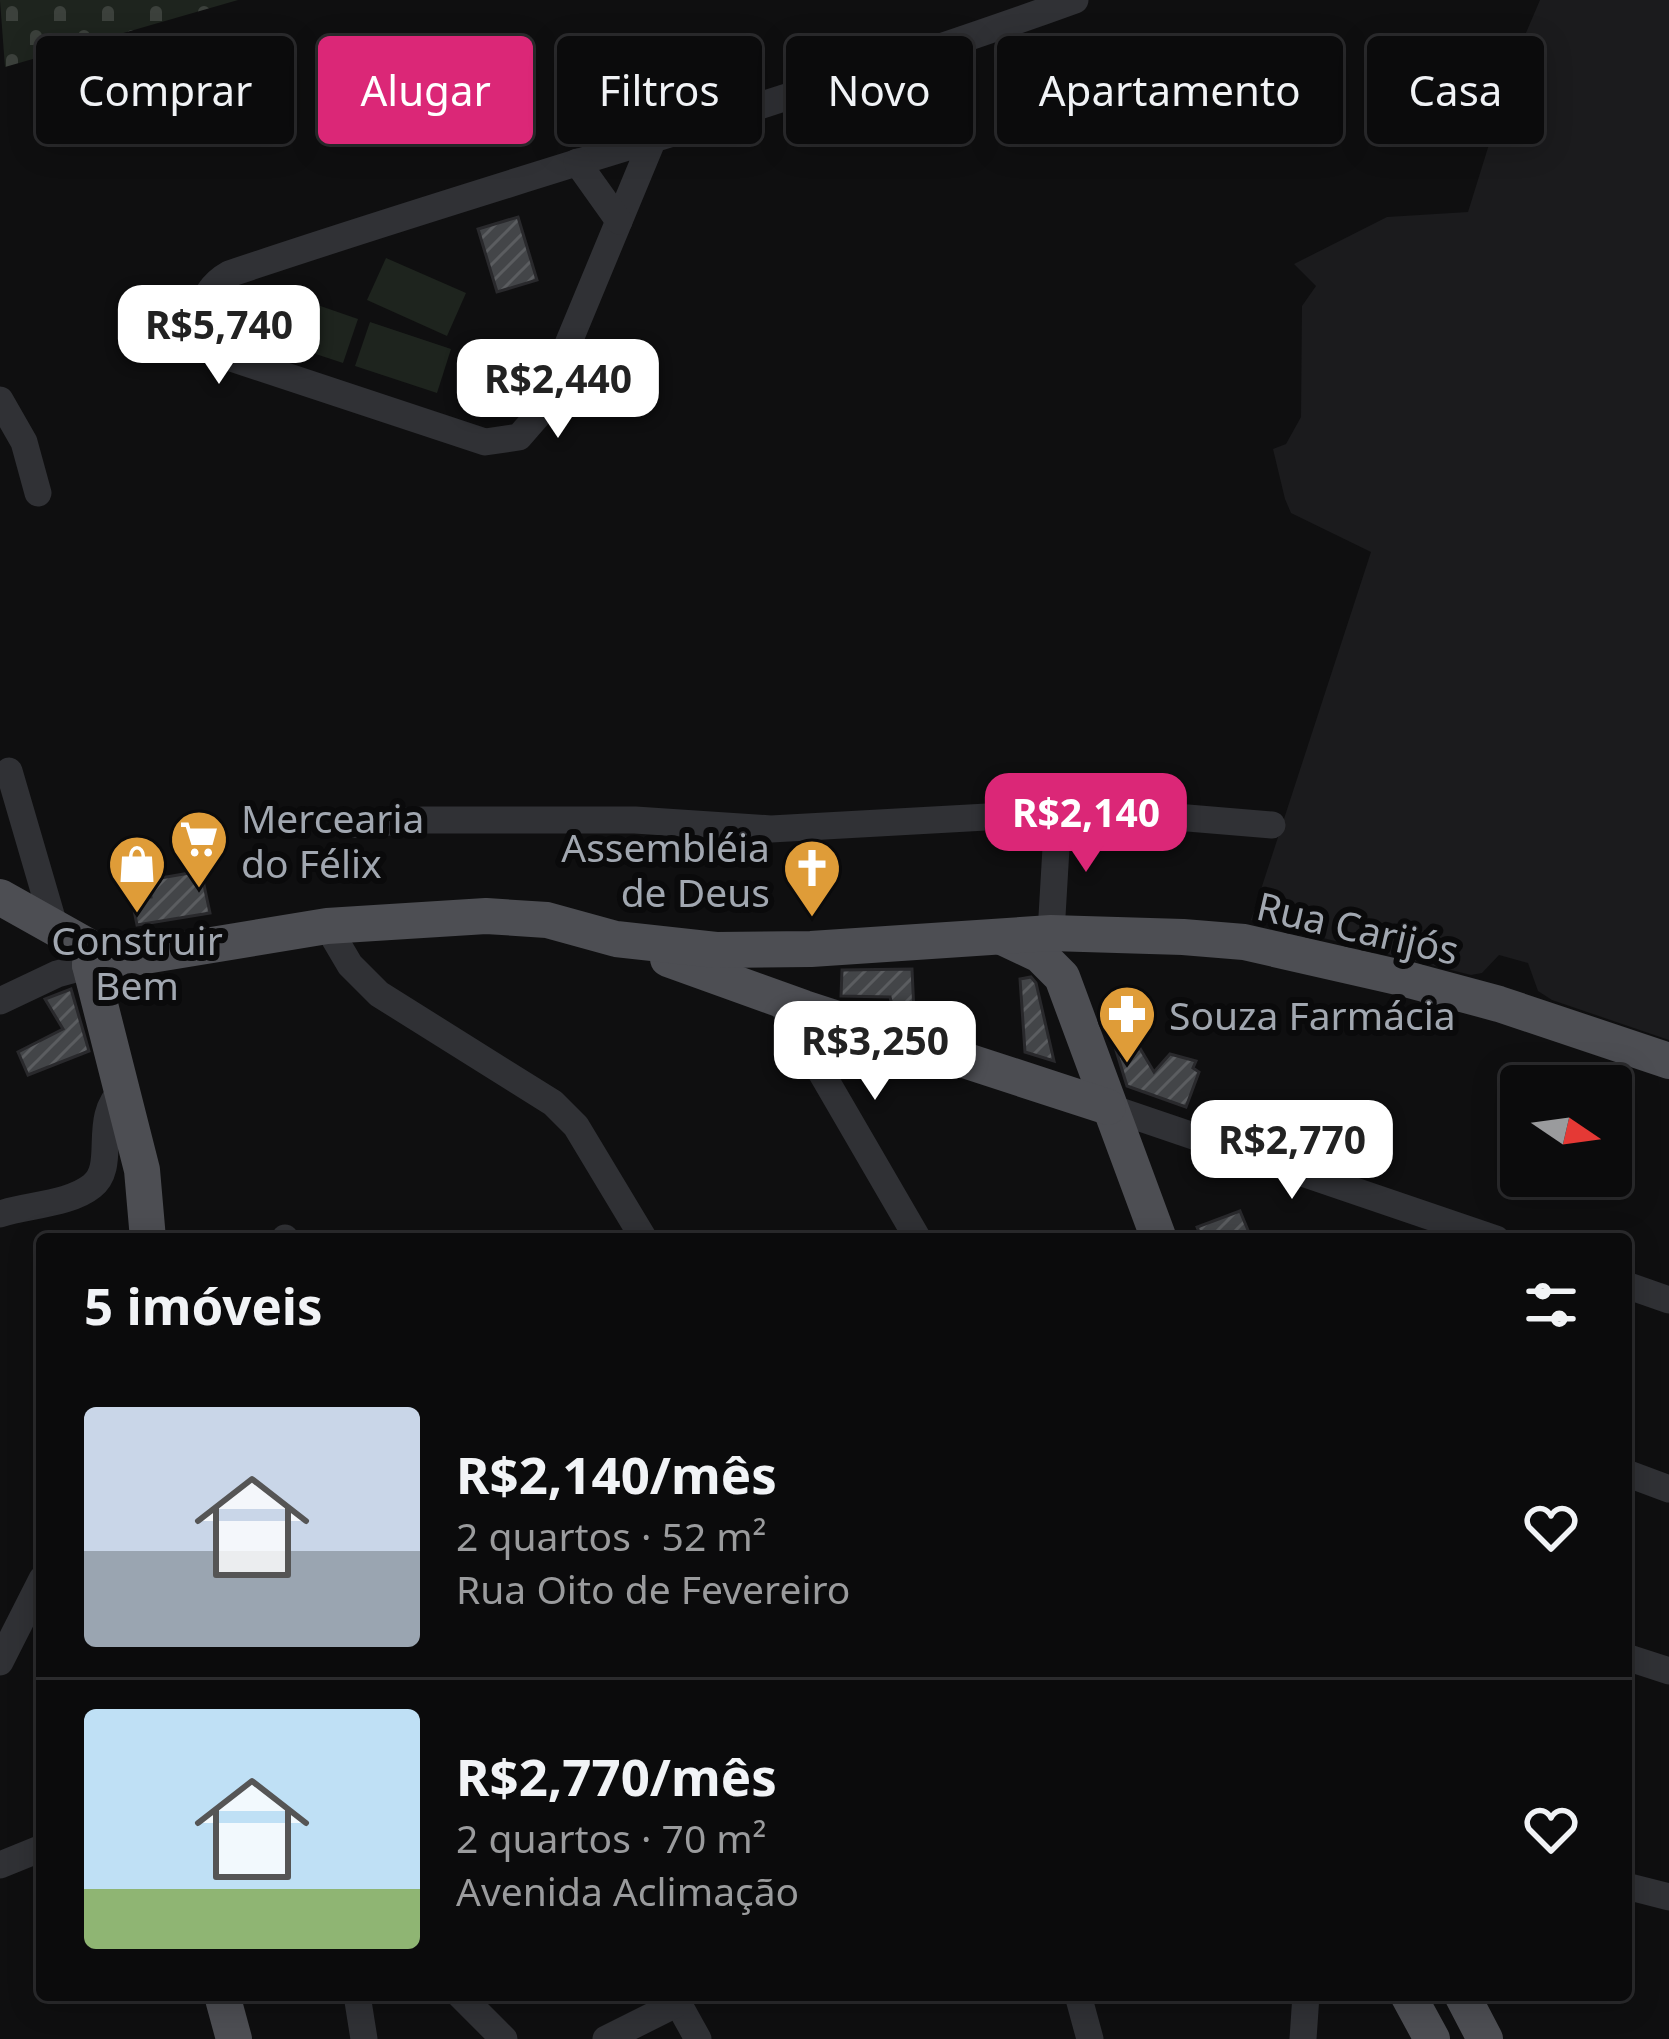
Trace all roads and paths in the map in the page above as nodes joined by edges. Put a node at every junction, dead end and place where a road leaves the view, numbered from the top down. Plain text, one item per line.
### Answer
1 (1076, 0) edge
2 (762, 105) edge
3 (636, 144) edge
4 (651, 144) edge
5 (577, 162) junction
6 (619, 220) junction
7 (0, 400) edge
8 (38, 493) dead end
9 (9, 771) dead end
10 (1058, 814) junction
11 (343, 825) dead end
12 (1272, 825) dead end
13 (0, 897) edge
14 (0, 920) edge
15 (54, 925) junction
16 (327, 926) junction
17 (1052, 933) junction
18 (1111, 934) junction
19 (1001, 937) junction
20 (616, 940) junction
21 (811, 949) junction
22 (102, 963) junction
23 (1062, 977) junction
24 (0, 1000) edge
25 (791, 1003) junction
26 (1669, 1061) edge
27 (123, 1090) junction
28 (1108, 1107) junction
29 (0, 1214) edge
30 (148, 1233) edge
31 (640, 1233) edge
32 (915, 1233) edge
33 (1157, 1233) edge
34 (1478, 1233) edge
35 (1632, 1287) edge
36 (1669, 1300) edge
37 (1632, 1475) edge
38 (1669, 1489) edge
39 (36, 1591) edge
40 (1632, 1659) edge
41 (0, 1662) edge
42 (1669, 1671) edge
43 (36, 1850) edge
44 (0, 1865) edge
45 (1632, 1888) edge
46 (1669, 1898) edge
47 (224, 2001) edge
48 (358, 2001) edge
49 (466, 2001) edge
50 (677, 2001) edge
51 (682, 2001) edge
52 (1080, 2001) edge
53 (1306, 2001) edge
54 (1411, 2001) edge
55 (1465, 2001) edge
56 (234, 2039) edge
57 (364, 2039) edge
58 (504, 2039) edge
59 (606, 2039) edge
60 (698, 2039) edge
61 (1090, 2039) edge
62 (1303, 2039) edge
63 (1432, 2039) edge
64 (1485, 2039) edge

1 - 2 street
3 - 5 street
4 - 6 street
5 - 6 street
5 - 6 street
7 - 8 street
9 - 15 street
10 - 11 street
10 - 12 street
10 - 17 street
13 - 15 main road
14 - 22 main road
15 - 22 main road
16 - 20 main road, Rua Carijós
16 - 22 main road, Rua Carijós
16 - 31 street
17 - 18 main road, Rua Carijós
17 - 19 main road, Rua Carijós
18 - 23 main road
18 - 26 main road, Rua Carijós
19 - 21 main road, Rua Carijós
19 - 23 main road
20 - 21 main road, Rua Carijós
20 - 25 main road
21 - 25 main road
22 - 24 street
22 - 27 main road
23 - 28 main road
25 - 28 main road
25 - 32 street
27 - 29 street
27 - 30 main road
28 - 33 main road
28 - 34 street
35 - 36 street
37 - 38 street
39 - 41 street
40 - 42 street
43 - 44 street
45 - 46 street
47 - 56 main road
48 - 57 street
49 - 58 street
50 - 59 street
51 - 60 street
52 - 61 street
53 - 62 street
54 - 63 main road
55 - 64 main road

